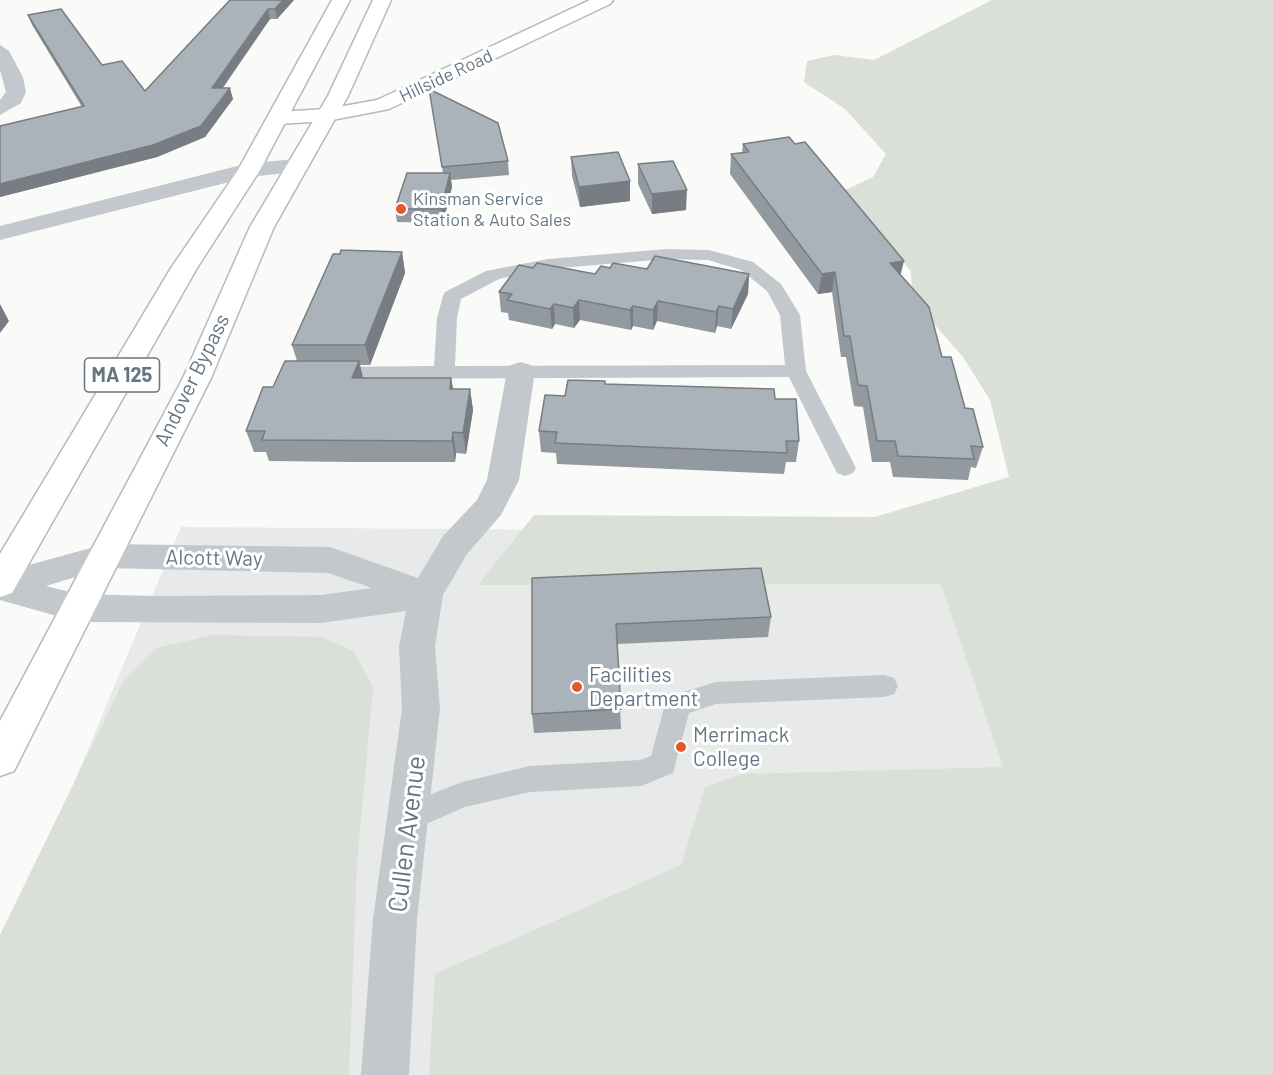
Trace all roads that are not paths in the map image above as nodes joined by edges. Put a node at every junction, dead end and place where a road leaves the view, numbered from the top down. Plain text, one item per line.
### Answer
1 (341, 0) edge
2 (382, 0) edge
3 (604, 0) edge
4 (0, 51) edge
5 (0, 110) edge
6 (327, 115) junction
7 (278, 118) junction
8 (297, 166) junction
9 (249, 170) junction
10 (0, 233) edge
11 (521, 371) junction
12 (796, 371) junction
13 (444, 372) junction
14 (307, 374) edge
15 (845, 468) dead end
16 (105, 556) junction
17 (0, 586) edge
18 (426, 594) junction
19 (78, 608) junction
20 (884, 686) dead end
21 (0, 759) edge
22 (410, 817) junction
23 (385, 1075) edge

1 - 7 main road, MA 125
2 - 6 main road, Andover Bypass / MA 125
3 - 6 main road, Hillside Road
4 - 5 street
6 - 7 main road, Hillside Road
6 - 8 main road, Andover Bypass / MA 125
7 - 9 main road, MA 125
8 - 9 street
8 - 16 main road, Andover Bypass / MA 125
9 - 10 street
9 - 17 main road, MA 125
11 - 12 lane
11 - 13 lane
11 - 18 street
12 - 13 lane
12 - 15 lane
13 - 14 lane
16 - 17 street, Alcott Way
16 - 18 street, Alcott Way
16 - 19 main road, Andover Bypass / MA 125
17 - 19 street
18 - 19 street
18 - 22 street, Cullen Avenue
19 - 21 main road, Andover Bypass / MA 125
20 - 22 lane
22 - 23 street, Cullen Avenue

